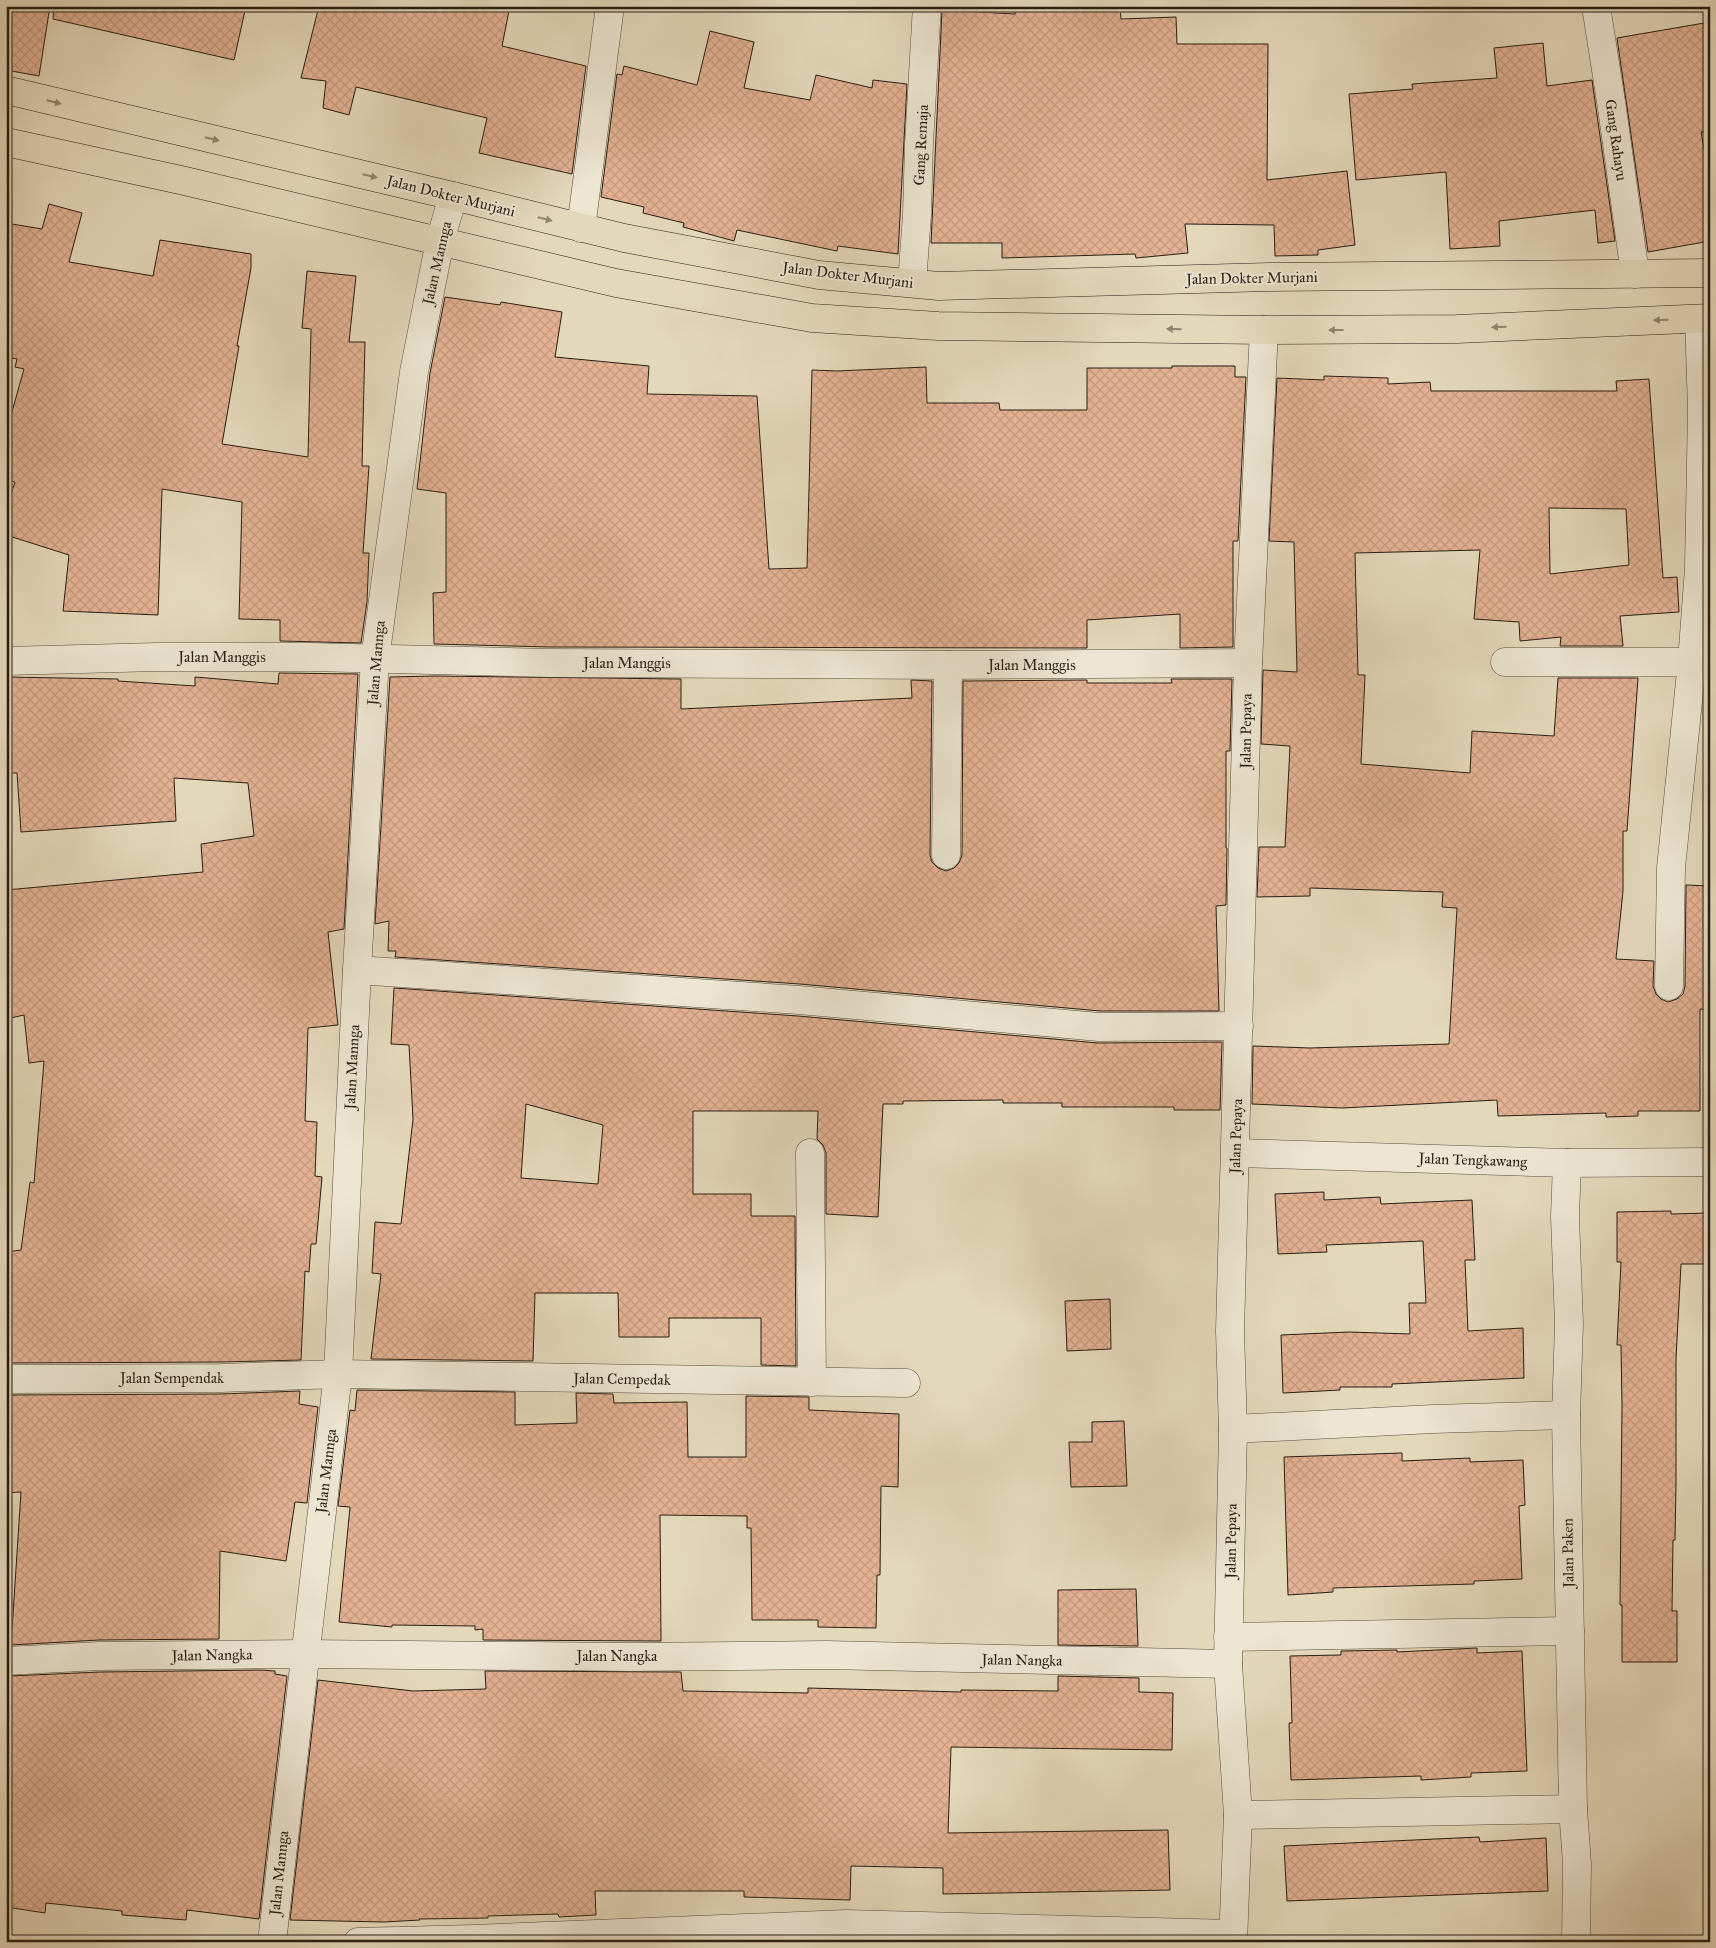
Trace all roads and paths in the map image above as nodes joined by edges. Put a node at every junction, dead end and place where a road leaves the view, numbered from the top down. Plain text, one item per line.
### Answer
1 (610, 6) edge
2 (927, 6) edge
3 (1596, 6) edge
4 (6, 90) edge
5 (6, 142) edge
6 (453, 196) junction
7 (581, 228) junction
8 (440, 241) junction
9 (1710, 273) edge
10 (1635, 274) junction
11 (912, 283) junction
12 (1704, 319) edge
13 (1264, 330) junction
14 (375, 659) junction
15 (6, 661) edge
16 (1505, 662) dead end
17 (1701, 662) edge
18 (1248, 664) junction
19 (948, 665) junction
20 (946, 855) dead end
21 (356, 970) junction
22 (1669, 986) dead end
23 (1239, 1026) junction
24 (810, 1153) dead end
25 (1236, 1153) junction
26 (1710, 1162) edge
27 (1567, 1163) junction
28 (338, 1374) junction
29 (6, 1379) edge
30 (812, 1382) junction
31 (906, 1383) dead end
32 (1566, 1416) junction
33 (1233, 1429) junction
34 (1570, 1631) junction
35 (1228, 1636) junction
36 (305, 1654) junction
37 (6, 1661) edge
38 (1228, 1664) junction
39 (1573, 1810) junction
40 (1238, 1815) junction
41 (846, 1933) edge
42 (1233, 1938) edge
43 (272, 1942) edge
44 (358, 1942) edge
45 (1576, 1942) edge

1 - 7 street
2 - 11 street, Gang Remaja
3 - 10 street, Gang Rahayu
4 -> 6 main road, Jalan Dokter Murjani
5 - 8 main road
6 -> 7 main road, Jalan Dokter Murjani
6 - 8 street, Jalan Mannga
7 - 11 main road, Jalan Dokter Murjani
13 -> 8 main road
8 - 14 street, Jalan Mannga
9 - 10 main road, Jalan Dokter Murjani
10 - 11 main road, Jalan Dokter Murjani
12 -> 13 main road
12 - 17 street
13 - 18 street, Jalan Pepaya
14 - 15 street, Jalan Manggis
14 - 19 street, Jalan Manggis
14 - 21 street, Jalan Mannga
16 - 17 street
17 - 22 street
18 - 19 street, Jalan Manggis
18 - 23 street, Jalan Pepaya
19 - 20 street
21 - 23 street
21 - 28 street, Jalan Mannga
23 - 25 street, Jalan Pepaya
24 - 30 street
25 - 27 street, Jalan Tengkawang
25 - 33 street, Jalan Pepaya
26 - 27 street, Jalan Tengkawang
27 - 32 street, Jalan Paken
28 - 29 street, Jalan Sempendak
28 - 30 street, Jalan Cempedak
28 - 36 street, Jalan Mannga
30 - 31 street, Jalan Cempedak
32 - 33 street
32 - 34 street, Jalan Paken
33 - 35 street, Jalan Pepaya
34 - 35 street
34 - 39 street, Jalan Paken
35 - 38 street, Jalan Pepaya
36 - 37 street, Jalan Nangka
36 - 38 street, Jalan Nangka
36 - 43 street, Jalan Mannga
38 - 40 street, Jalan Pepaya
39 - 40 street
39 - 45 street, Jalan Paken
40 - 42 street, Jalan Pepaya
41 - 42 street
41 - 44 street

